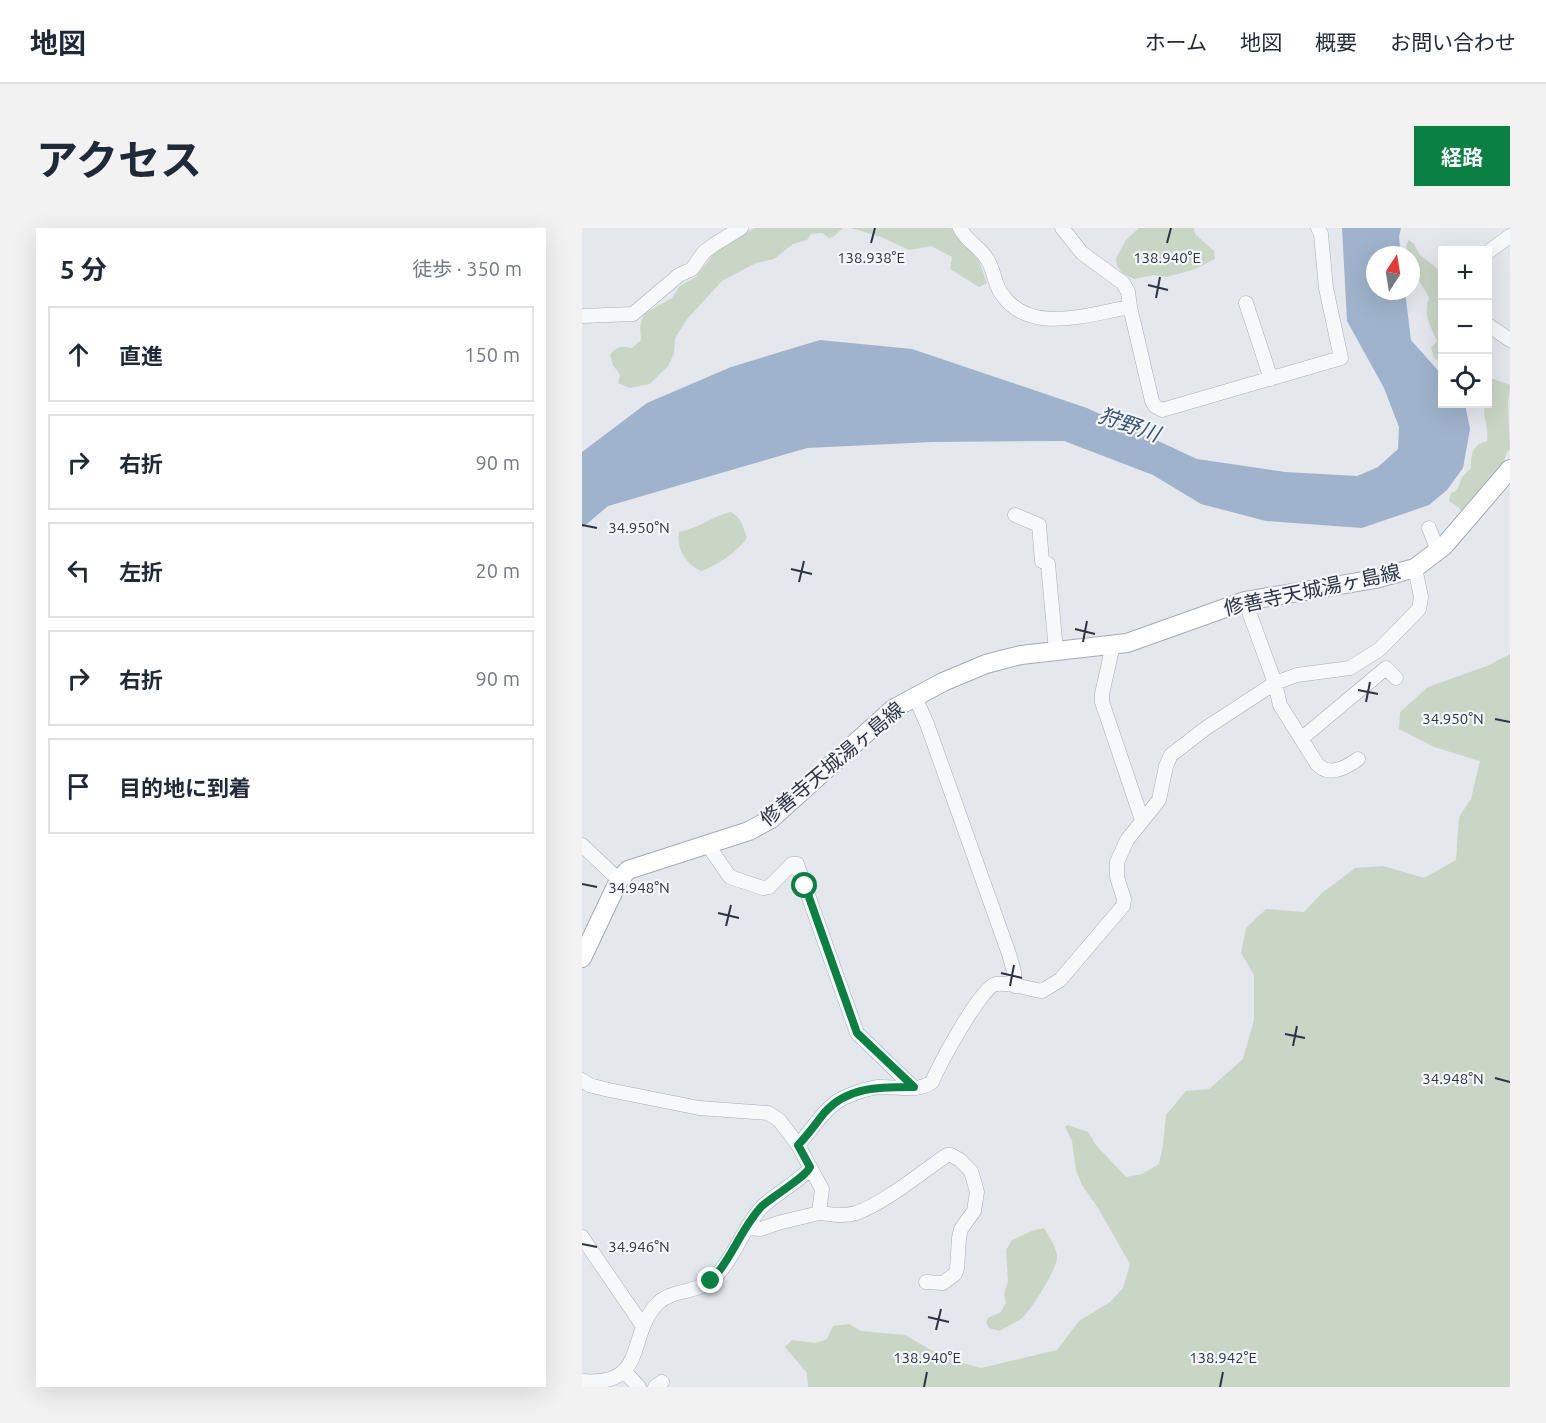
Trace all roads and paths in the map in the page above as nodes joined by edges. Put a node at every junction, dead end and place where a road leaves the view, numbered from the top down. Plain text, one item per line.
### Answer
1 (741, 228) edge
2 (960, 228) edge
3 (1062, 228) edge
4 (1318, 228) edge
5 (1510, 236) edge
6 (1492, 249) edge
7 (1246, 303) dead end
8 (1130, 307) junction
9 (582, 316) edge
10 (1492, 328) edge
11 (1510, 340) edge
12 (1270, 379) junction
13 (1510, 469) edge
14 (1015, 515) dead end
15 (1429, 528) dead end
16 (1438, 551) junction
17 (1415, 568) junction
18 (1245, 601) junction
19 (1113, 645) junction
20 (1056, 651) junction
21 (1396, 678) dead end
22 (1275, 683) junction
23 (915, 697) junction
24 (1301, 740) junction
25 (1358, 759) dead end
26 (1142, 820) junction
27 (707, 844) junction
28 (582, 845) edge
29 (619, 880) junction
30 (582, 958) edge
31 (1015, 986) junction
32 (582, 1080) edge
33 (914, 1087) junction
34 (798, 1145) junction
35 (810, 1167) junction
36 (819, 1213) junction
37 (747, 1228) junction
38 (582, 1237) edge
39 (926, 1282) dead end
40 (643, 1326) junction
41 (624, 1371) junction
42 (582, 1380) edge
43 (639, 1387) edge

1 - 9 street
2 - 8 street
3 - 8 street
4 - 12 street
5 - 6 street
7 - 12 street
8 - 12 street
10 - 11 street
13 - 16 main road, 修善寺天城湯ヶ島線
14 - 20 street
15 - 16 street
16 - 17 main road, 修善寺天城湯ヶ島線
17 - 18 main road, 修善寺天城湯ヶ島線
17 - 22 street
18 - 19 main road, 修善寺天城湯ヶ島線
18 - 22 street
19 - 20 main road, 修善寺天城湯ヶ島線
19 - 26 street
20 - 23 main road, 修善寺天城湯ヶ島線
21 - 24 street
22 - 24 street
22 - 26 street
23 - 27 main road, 修善寺天城湯ヶ島線
23 - 31 street
24 - 25 street
26 - 31 street
27 - 29 main road, 修善寺天城湯ヶ島線
27 - 33 street
28 - 29 street
29 - 30 main road
31 - 33 street
32 - 34 street
33 - 34 street
34 - 35 street
35 - 36 street
35 - 37 street
36 - 37 street
36 - 39 street
37 - 40 street
38 - 40 street
40 - 41 street
41 - 42 street
41 - 43 street

